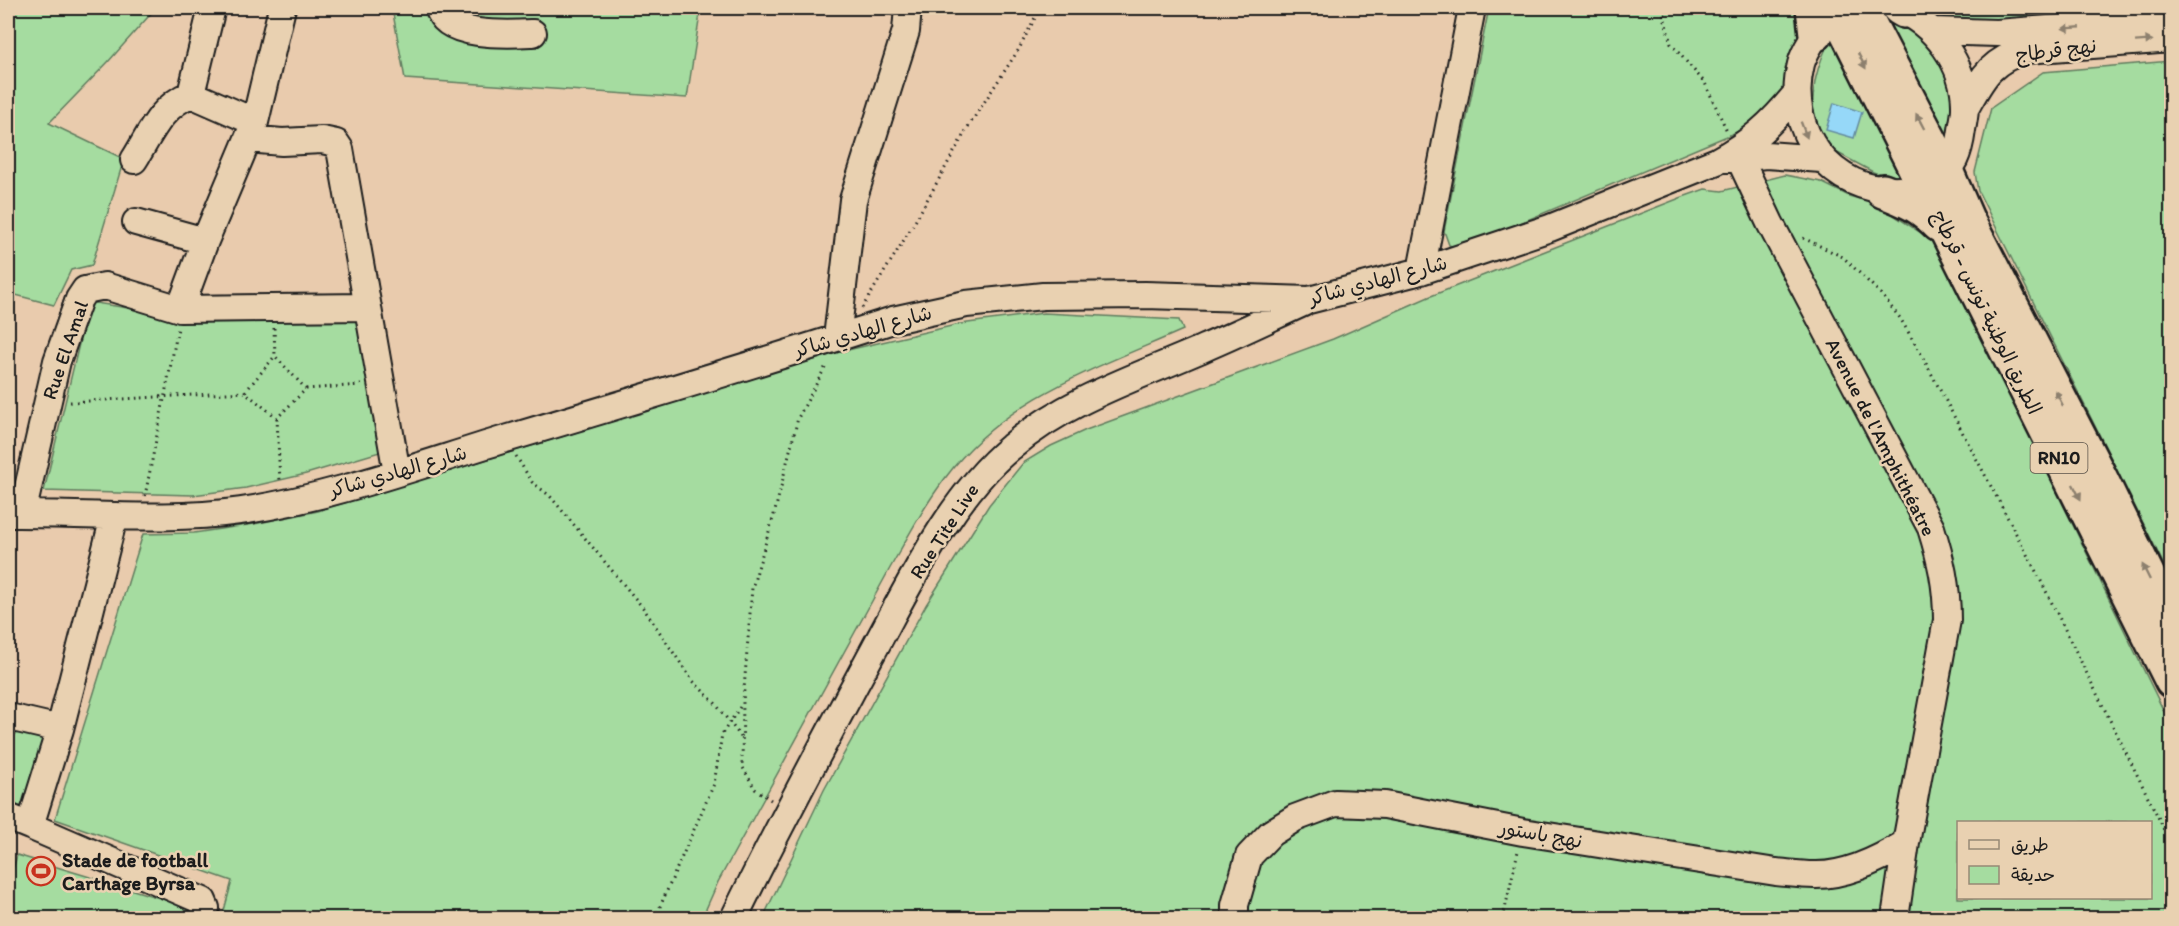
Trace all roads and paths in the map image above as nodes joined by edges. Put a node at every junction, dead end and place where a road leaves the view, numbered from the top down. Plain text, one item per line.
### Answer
1 (212, 8) edge
2 (282, 8) edge
3 (439, 8) edge
4 (908, 8) edge
5 (1040, 8) edge
6 (1472, 8) edge
7 (1662, 8) edge
8 (1900, 8) edge
9 (1833, 12) edge
10 (2172, 20) edge
11 (1932, 31) junction
12 (533, 33) dead end
13 (2172, 39) edge
14 (191, 94) junction
15 (1797, 94) junction
16 (1965, 107) junction
17 (251, 131) junction
18 (1730, 156) junction
19 (1822, 159) junction
20 (134, 160) dead end
21 (1944, 168) junction
22 (1883, 191) junction
23 (136, 222) dead end
24 (1770, 223) junction
25 (1957, 226) junction
26 (204, 241) junction
27 (1421, 271) junction
28 (1309, 300) junction
29 (273, 307) junction
30 (368, 307) junction
31 (180, 309) junction
32 (840, 337) junction
33 (275, 356) junction
34 (382, 384) junction
35 (306, 389) junction
36 (245, 392) junction
37 (165, 397) junction
38 (46, 403) junction
39 (278, 418) junction
40 (508, 438) junction
41 (397, 472) junction
42 (282, 503) junction
43 (15, 514) edge
44 (142, 516) junction
45 (114, 517) junction
46 (2172, 625) edge
47 (2172, 681) edge
48 (743, 702) junction
49 (8, 718) edge
50 (729, 723) junction
51 (60, 729) junction
52 (743, 739) junction
53 (787, 810) junction
54 (19, 821) edge
55 (1523, 832) junction
56 (1906, 843) junction
57 (2172, 852) edge
58 (203, 918) edge
59 (656, 918) edge
60 (734, 918) edge
61 (1235, 918) edge
62 (1503, 918) edge
63 (1895, 918) edge

1 - 14 street
2 - 17 street
3 - 12 street
4 - 32 street
5 - 32 path
6 - 27 street
7 - 18 path
8 - 11 street
9 - 15 street
9 - 21 highway, الطريق الوطنية تونس - قرطاج / RN10
10 -> 11 street, نهج قرطاج
11 - 16 street
16 -> 13 street, نهج قرطاج
14 - 17 street
14 - 20 street
15 - 18 street
15 -> 19 street
16 - 21 street
17 - 26 street
17 - 30 street
18 - 19 street
18 - 24 street, Avenue de l'Amphithéatre
18 - 27 street, شارع الهادي شاكر
19 - 22 street
21 - 22 street
21 - 25 highway, الطريق الوطنية تونس - قرطاج / RN10
21 - 25 highway
22 - 25 highway
23 - 26 street
24 - 56 street, Avenue de l'Amphithéatre
24 - 57 path
46 -> 25 highway, الطريق الوطنية تونس - قرطاج / RN10
25 -> 47 highway, الطريق الوطنية تونس - قرطاج / RN10
26 - 31 street
27 - 28 street, شارع الهادي شاكر
28 - 32 street, شارع الهادي شاكر
28 - 53 street, Rue Tite Live
29 - 30 street, Rue El Amal
29 - 31 street, Rue El Amal
29 - 33 path
30 - 34 street
31 - 37 path
31 - 38 street, Rue El Amal
32 - 40 street, شارع الهادي شاكر
32 - 48 path
33 - 35 path
33 - 36 path
34 - 35 path
34 - 41 street
35 - 39 path
36 - 37 path
36 - 39 path
37 - 38 path
37 - 44 path
38 - 43 street, Rue El Amal
39 - 42 path
40 - 41 street, شارع الهادي شاكر
40 - 50 path
41 - 42 street, شارع الهادي شاكر
42 - 44 street, شارع الهادي شاكر
43 - 45 street, شارع الهادي شاكر
44 - 45 street, شارع الهادي شاكر
45 - 51 street
48 - 50 path
48 - 52 path
49 - 51 street
50 - 52 path
50 - 59 path
51 - 54 street
52 - 53 path
53 - 60 street, Rue Tite Live
54 - 58 street
55 - 56 street, نهج باستور
55 - 61 street, نهج باستور
55 - 62 path
56 - 63 street, Avenue de l'Amphithéatre

